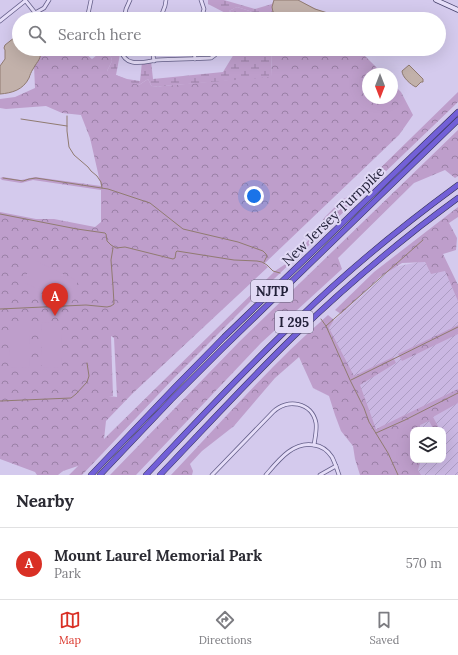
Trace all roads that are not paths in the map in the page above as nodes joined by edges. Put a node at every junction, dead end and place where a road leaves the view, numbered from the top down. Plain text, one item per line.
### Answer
1 (25, 0) edge
2 (49, 0) edge
3 (91, 0) edge
4 (130, 0) edge
5 (166, 0) edge
6 (201, 0) edge
7 (436, 0) edge
8 (458, 10) edge
9 (34, 12) edge
10 (36, 12) edge
11 (88, 12) edge
12 (125, 12) edge
13 (163, 12) edge
14 (203, 12) edge
15 (0, 21) edge
16 (124, 56) edge
17 (153, 56) edge
18 (195, 56) edge
19 (214, 56) edge
20 (195, 59) junction
21 (154, 61) junction
22 (458, 112) edge
23 (458, 120) edge
24 (458, 185) edge
25 (458, 198) edge
26 (314, 445) junction
27 (336, 466) junction
28 (91, 475) edge
29 (100, 475) edge
30 (146, 475) edge
31 (160, 475) edge
32 (212, 475) edge
33 (266, 475) edge
34 (320, 475) edge
35 (339, 475) edge

1 - 9 street
1 - 15 street
2 - 10 street
3 - 11 street
4 - 12 street
5 - 13 street
6 - 14 street
7 - 8 street
16 - 21 street
17 - 21 street
18 - 20 street
19 - 20 street
20 - 21 street
22 - 28 highway, New Jersey Turnpike / NJTP
23 - 29 highway, New Jersey Turnpike / NJTP
24 - 30 highway, I 295
25 - 31 highway, I 295
26 - 27 street
26 - 32 street
26 - 33 street
27 - 34 street
27 - 35 street

